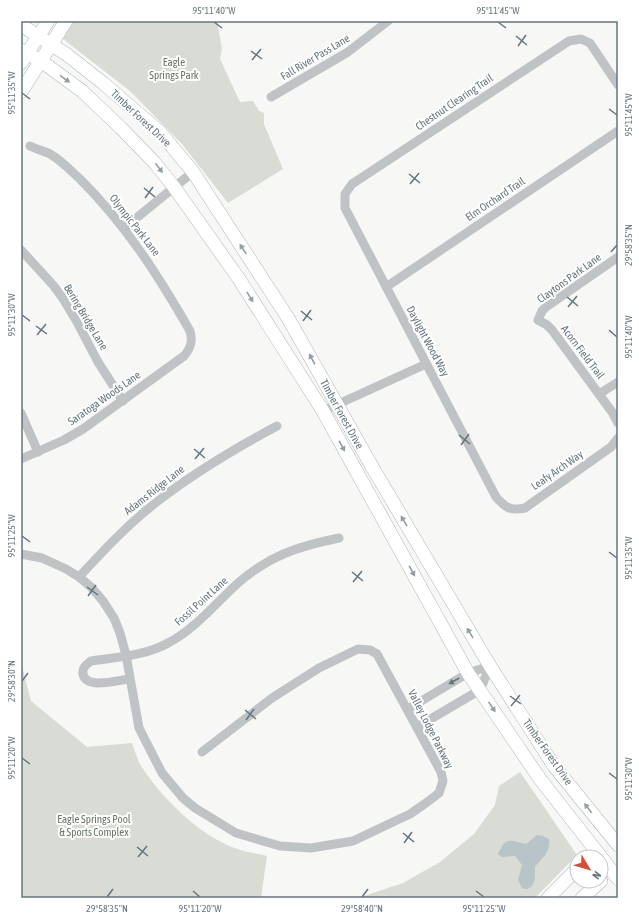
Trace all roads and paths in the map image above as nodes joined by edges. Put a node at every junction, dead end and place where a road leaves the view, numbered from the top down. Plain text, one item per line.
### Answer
1 (48, 21) edge
2 (66, 21) edge
3 (388, 21) edge
4 (21, 25) edge
5 (38, 35) junction
6 (51, 44) junction
7 (23, 55) edge
8 (41, 61) junction
9 (618, 85) edge
10 (21, 92) edge
11 (271, 97) dead end
12 (618, 131) edge
13 (30, 146) dead end
14 (192, 172) junction
15 (352, 184) joint
16 (174, 187) junction
17 (124, 228) junction
18 (21, 250) edge
19 (618, 257) edge
20 (386, 287) junction
21 (538, 320) joint
22 (191, 344) joint
23 (426, 364) junction
24 (618, 382) edge
25 (600, 394) junction
26 (123, 401) junction
27 (337, 405) junction
28 (323, 411) junction
29 (21, 413) edge
30 (618, 423) edge
31 (277, 426) dead end
32 (618, 438) edge
33 (38, 452) junction
34 (21, 459) edge
35 (505, 507) joint
36 (339, 538) dead end
37 (21, 554) edge
38 (79, 577) junction
39 (126, 655) junction
40 (490, 666) junction
41 (468, 673) junction
42 (129, 678) junction
43 (480, 690) junction
44 (408, 708) junction
45 (417, 727) junction
46 (202, 752) dead end
47 (616, 838) edge
48 (592, 849) edge
49 (604, 849) edge
50 (569, 877) edge
51 (592, 889) edge
52 (548, 898) edge
53 (582, 898) edge

1 - 5 main road
2 - 6 main road
3 - 11 street, Fall River Pass Lane
4 - 5 main road, Timber Forest Drive
5 - 6 main road, Timber Forest Drive
5 - 7 main road
6 - 8 main road
6 - 14 main road, Timber Forest Drive
7 - 8 main road, Timber Forest Drive
8 - 10 main road
8 -> 16 main road, Timber Forest Drive
9 - 15 street, Chestnut Clearing Trail
12 - 20 street, Elm Orchard Trail
13 - 17 street, Olympic Park Lane
14 - 16 street
27 -> 14 main road, Timber Forest Drive
15 - 20 street, Daylight Wood Way
16 - 17 street
16 -> 28 main road, Timber Forest Drive
17 - 22 street, Olympic Park Lane
18 - 26 street, Bering Bridge Lane
19 - 21 street, Claytons Park Lane
20 - 23 street, Daylight Wood Way
21 - 25 street, Acorn Field Trail
22 - 26 street, Saratoga Woods Lane
23 - 27 street
23 - 35 street, Daylight Wood Way
24 - 25 street
25 - 30 street, Acorn Field Trail
26 - 33 street, Saratoga Woods Lane
27 - 28 street
40 -> 27 main road, Timber Forest Drive
28 -> 41 main road, Timber Forest Drive
29 - 33 street
31 - 38 street, Adams Ridge Lane
32 - 35 street, Leafy Arch Way
33 - 34 street, Saratoga Woods Lane
36 - 39 street, Fossil Point Lane
37 - 38 street, Valley Lodge Parkway
38 - 39 street, Valley Lodge Parkway
39 - 42 street, Valley Lodge Parkway
39 - 42 street, Fossil Point Lane
40 - 41 street
40 - 43 street
47 -> 40 main road, Timber Forest Drive
41 - 43 main road, Timber Forest Drive
41 -> 44 street
42 - 45 street, Valley Lodge Parkway
43 - 45 street
43 -> 48 main road, Timber Forest Drive
44 - 45 street, Valley Lodge Parkway
44 - 46 street, Valley Lodge Parkway
47 - 49 main road
50 - 52 main road
51 - 53 main road

